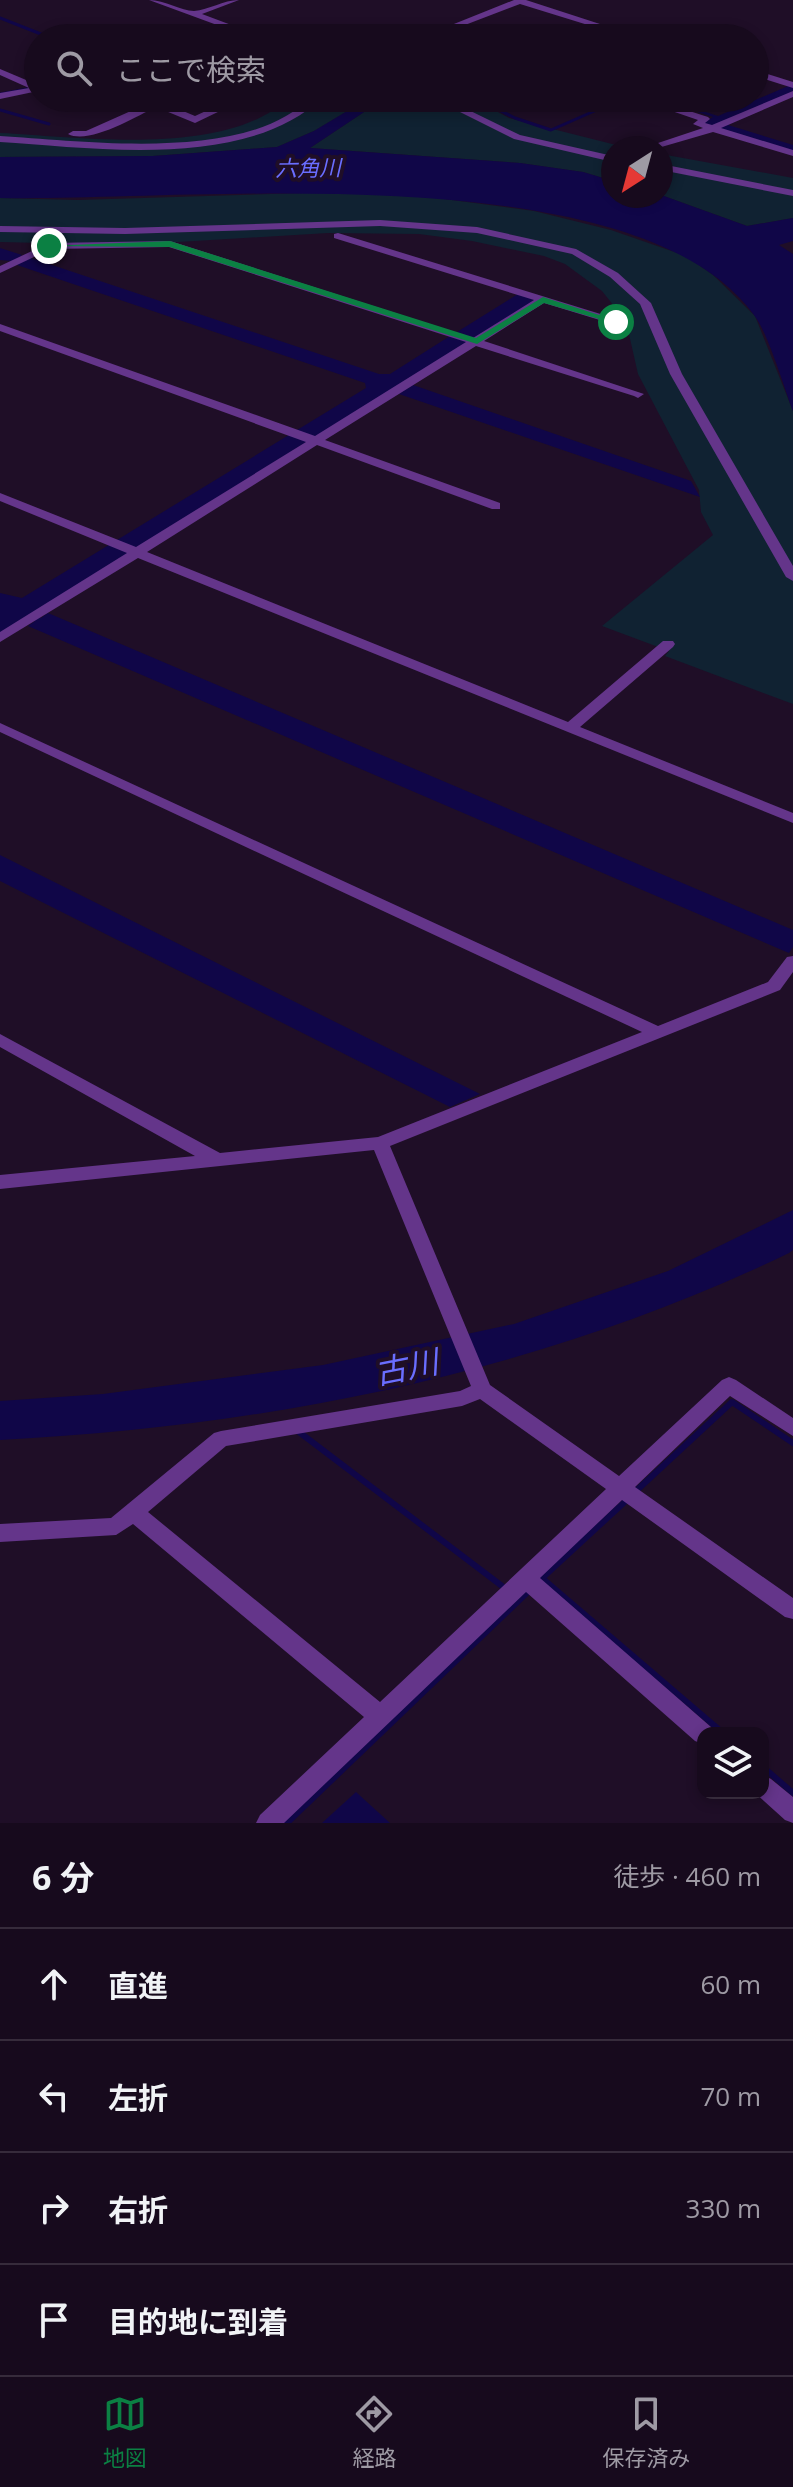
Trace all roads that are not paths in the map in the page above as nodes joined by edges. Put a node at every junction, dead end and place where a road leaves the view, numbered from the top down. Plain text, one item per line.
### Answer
1 (153, 0) edge
2 (235, 0) edge
3 (521, 1) edge
4 (193, 14) junction
5 (222, 24) edge
6 (469, 24) edge
7 (594, 24) edge
8 (0, 72) edge
9 (769, 79) edge
10 (24, 82) edge
11 (792, 88) edge
12 (24, 91) edge
13 (0, 96) edge
14 (769, 100) edge
15 (135, 112) edge
16 (174, 112) edge
17 (212, 112) edge
18 (297, 112) edge
19 (466, 112) edge
20 (683, 112) edge
21 (746, 112) edge
22 (717, 127) junction
23 (0, 132) edge
24 (0, 139) edge
25 (673, 140) edge
26 (793, 153) edge
27 (601, 156) edge
28 (673, 169) edge
29 (793, 193) edge
30 (0, 229) edge
31 (338, 236) dead end
32 (0, 270) edge
33 (543, 299) junction
34 (616, 322) dead end
35 (0, 327) edge
36 (467, 338) junction
37 (638, 394) dead end
38 (308, 438) junction
39 (0, 497) edge
40 (496, 506) dead end
41 (128, 549) junction
42 (793, 577) edge
43 (0, 638) edge
44 (668, 644) dead end
45 (0, 727) edge
46 (571, 727) junction
47 (793, 818) edge
48 (793, 961) edge
49 (655, 1031) junction
50 (0, 1040) edge
51 (380, 1143) junction
52 (217, 1159) junction
53 (0, 1182) edge
54 (478, 1381) junction
55 (793, 1428) edge
56 (621, 1488) junction
57 (134, 1513) junction
58 (0, 1533) edge
59 (535, 1588) junction
60 (793, 1610) edge
61 (381, 1717) junction
62 (697, 1729) edge
63 (769, 1791) edge
64 (793, 1812) edge
65 (268, 1823) edge

1 - 4 street
2 - 4 street
3 - 6 street
3 - 7 street
4 - 5 street
8 - 10 street
9 - 11 street
11 - 14 street
12 - 13 street
15 - 23 street
16 - 17 street
18 - 24 street
19 - 27 street
20 - 22 street
21 - 22 street
22 - 25 street
22 - 26 street
28 - 29 street
30 - 42 street
31 - 33 street
32 - 36 street
33 - 34 street
33 - 36 street
35 - 38 street
36 - 37 street
36 - 38 street
38 - 40 street
38 - 41 street
39 - 41 street
41 - 43 street
41 - 46 street
44 - 46 street
45 - 49 street
46 - 47 street
48 - 49 street
49 - 51 street
50 - 52 street
51 - 52 street
51 - 54 street
52 - 53 street
54 - 56 street
54 - 57 street
55 - 56 street
56 - 59 street
56 - 60 street
57 - 58 street
57 - 61 street
59 - 61 street
59 - 62 street
61 - 65 street
63 - 64 street

